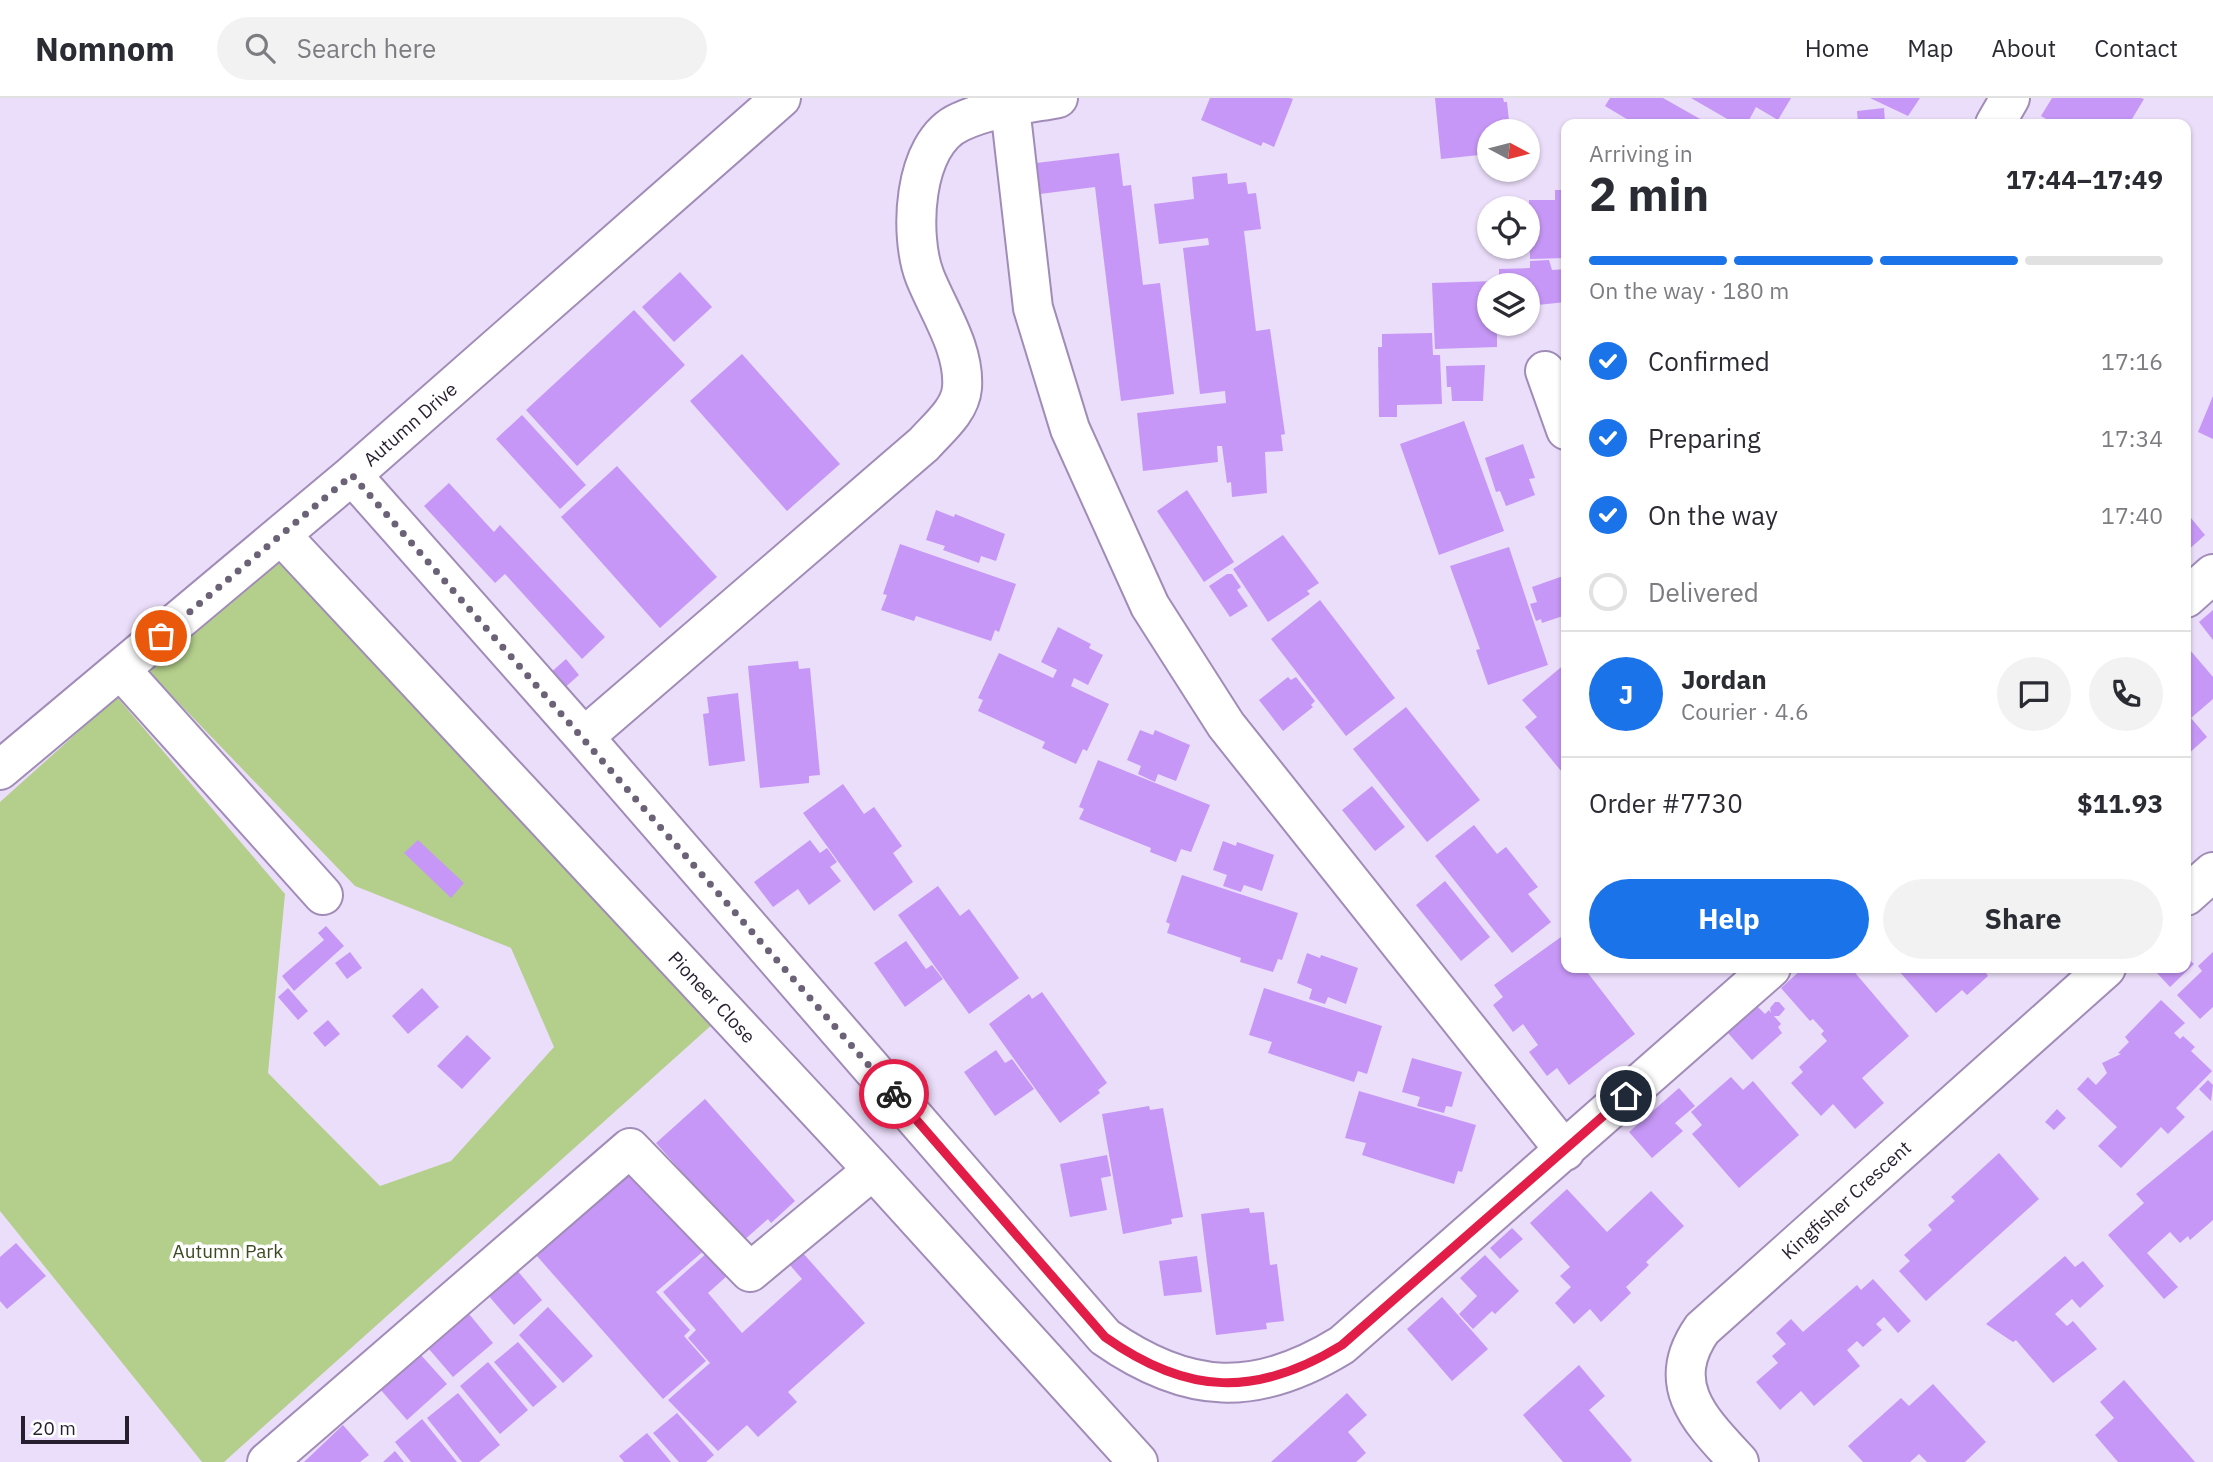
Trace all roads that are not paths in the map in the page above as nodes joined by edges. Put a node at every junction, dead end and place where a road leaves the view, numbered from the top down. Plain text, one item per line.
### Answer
1 (780, 98) edge
2 (1058, 98) edge
3 (2010, 98) edge
4 (1010, 107) junction
5 (1998, 119) edge
6 (1545, 371) dead end
7 (1561, 416) edge
8 (352, 475) junction
9 (281, 535) junction
10 (2213, 574) edge
11 (2191, 594) edge
12 (121, 670) junction
13 (584, 737) junction
14 (0, 770) edge
15 (2213, 872) edge
16 (2191, 892) edge
17 (323, 895) dead end
18 (1764, 973) edge
19 (2100, 973) edge
20 (1564, 1151) junction
21 (873, 1170) junction
22 (267, 1462) edge
23 (1138, 1462) edge
24 (1739, 1462) edge

1 - 8 street, Autumn Drive
2 - 4 street
3 - 5 street
4 - 13 street
4 - 20 street
6 - 7 street
8 - 9 street, Autumn Drive
8 - 13 street
9 - 12 street, Autumn Drive
9 - 21 street, Pioneer Close
10 - 11 street
12 - 14 street, Autumn Drive
12 - 17 street
13 - 20 street
15 - 16 street
18 - 20 street
19 - 24 street, Kingfisher Crescent
21 - 22 street
21 - 23 street, Pioneer Close

